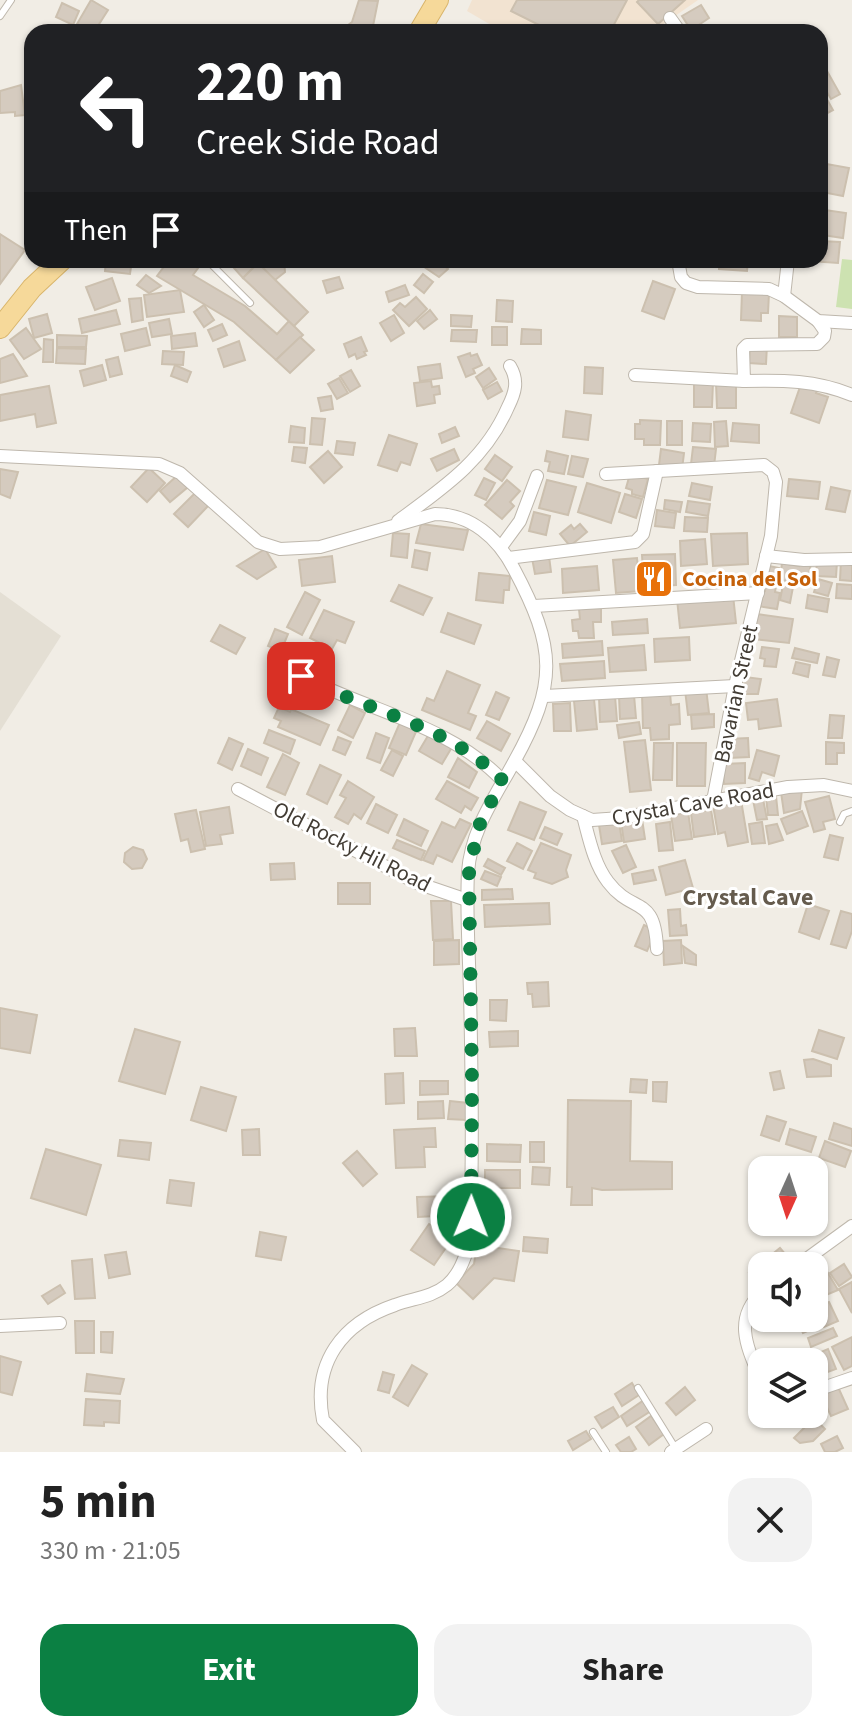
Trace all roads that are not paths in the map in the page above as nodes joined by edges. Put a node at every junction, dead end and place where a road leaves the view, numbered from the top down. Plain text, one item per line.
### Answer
1 (11, 0) edge
2 (438, 0) edge
3 (0, 16) edge
4 (670, 18) dead end
5 (424, 24) edge
6 (674, 24) edge
7 (53, 268) edge
8 (215, 268) edge
9 (679, 268) edge
10 (787, 268) edge
11 (784, 296) junction
12 (250, 303) dead end
13 (818, 321) junction
14 (852, 323) edge
15 (0, 328) edge
16 (510, 366) dead end
17 (635, 375) dead end
18 (744, 381) junction
19 (852, 395) edge
20 (0, 456) edge
21 (657, 471) junction
22 (606, 474) dead end
23 (537, 476) dead end
24 (392, 526) junction
25 (504, 552) junction
26 (766, 556) junction
27 (852, 559) edge
28 (758, 593) junction
29 (534, 606) junction
30 (301, 676) dead end
31 (735, 686) junction
32 (545, 696) junction
33 (515, 761) junction
34 (502, 780) junction
35 (238, 789) dead end
36 (852, 791) edge
37 (713, 801) junction
38 (852, 811) edge
39 (583, 816) junction
40 (840, 822) dead end
41 (467, 900) junction
42 (657, 949) dead end
43 (852, 1226) edge
44 (816, 1252) edge
45 (748, 1308) edge
46 (60, 1323) dead end
47 (0, 1326) edge
48 (749, 1348) edge
49 (852, 1378) edge
50 (828, 1386) edge
51 (638, 1388) dead end
52 (706, 1429) dead end
53 (593, 1432) dead end
54 (673, 1450) edge
55 (355, 1452) edge
56 (606, 1452) edge

1 - 3 lane
2 - 5 main road
4 - 6 street
7 - 15 main road
8 - 12 lane
9 - 11 street
10 - 11 street
11 - 13 street
13 - 14 street
13 - 18 street
16 - 24 street
17 - 18 street
18 - 19 street
20 - 24 street
21 - 22 street, Bavarian Street
21 - 25 street
21 - 26 street, Bavarian Street
23 - 25 street
24 - 25 street
25 - 29 street
26 - 27 street
26 - 28 street, Bavarian Street
28 - 29 street
28 - 31 street, Bavarian Street
29 - 32 street
30 - 34 street
31 - 32 street
31 - 37 street, Bavarian Street
32 - 33 street
33 - 34 street
33 - 39 street, Crystal Cave Road
34 - 41 street
35 - 41 street, Old Rocky Hil Road
36 - 37 street, Crystal Cave Road
37 - 39 street, Crystal Cave Road
38 - 40 lane
39 - 42 street
41 - 55 street
43 - 44 street
45 - 48 street
46 - 47 street
49 - 50 street
51 - 54 lane
52 - 54 street
53 - 56 lane

